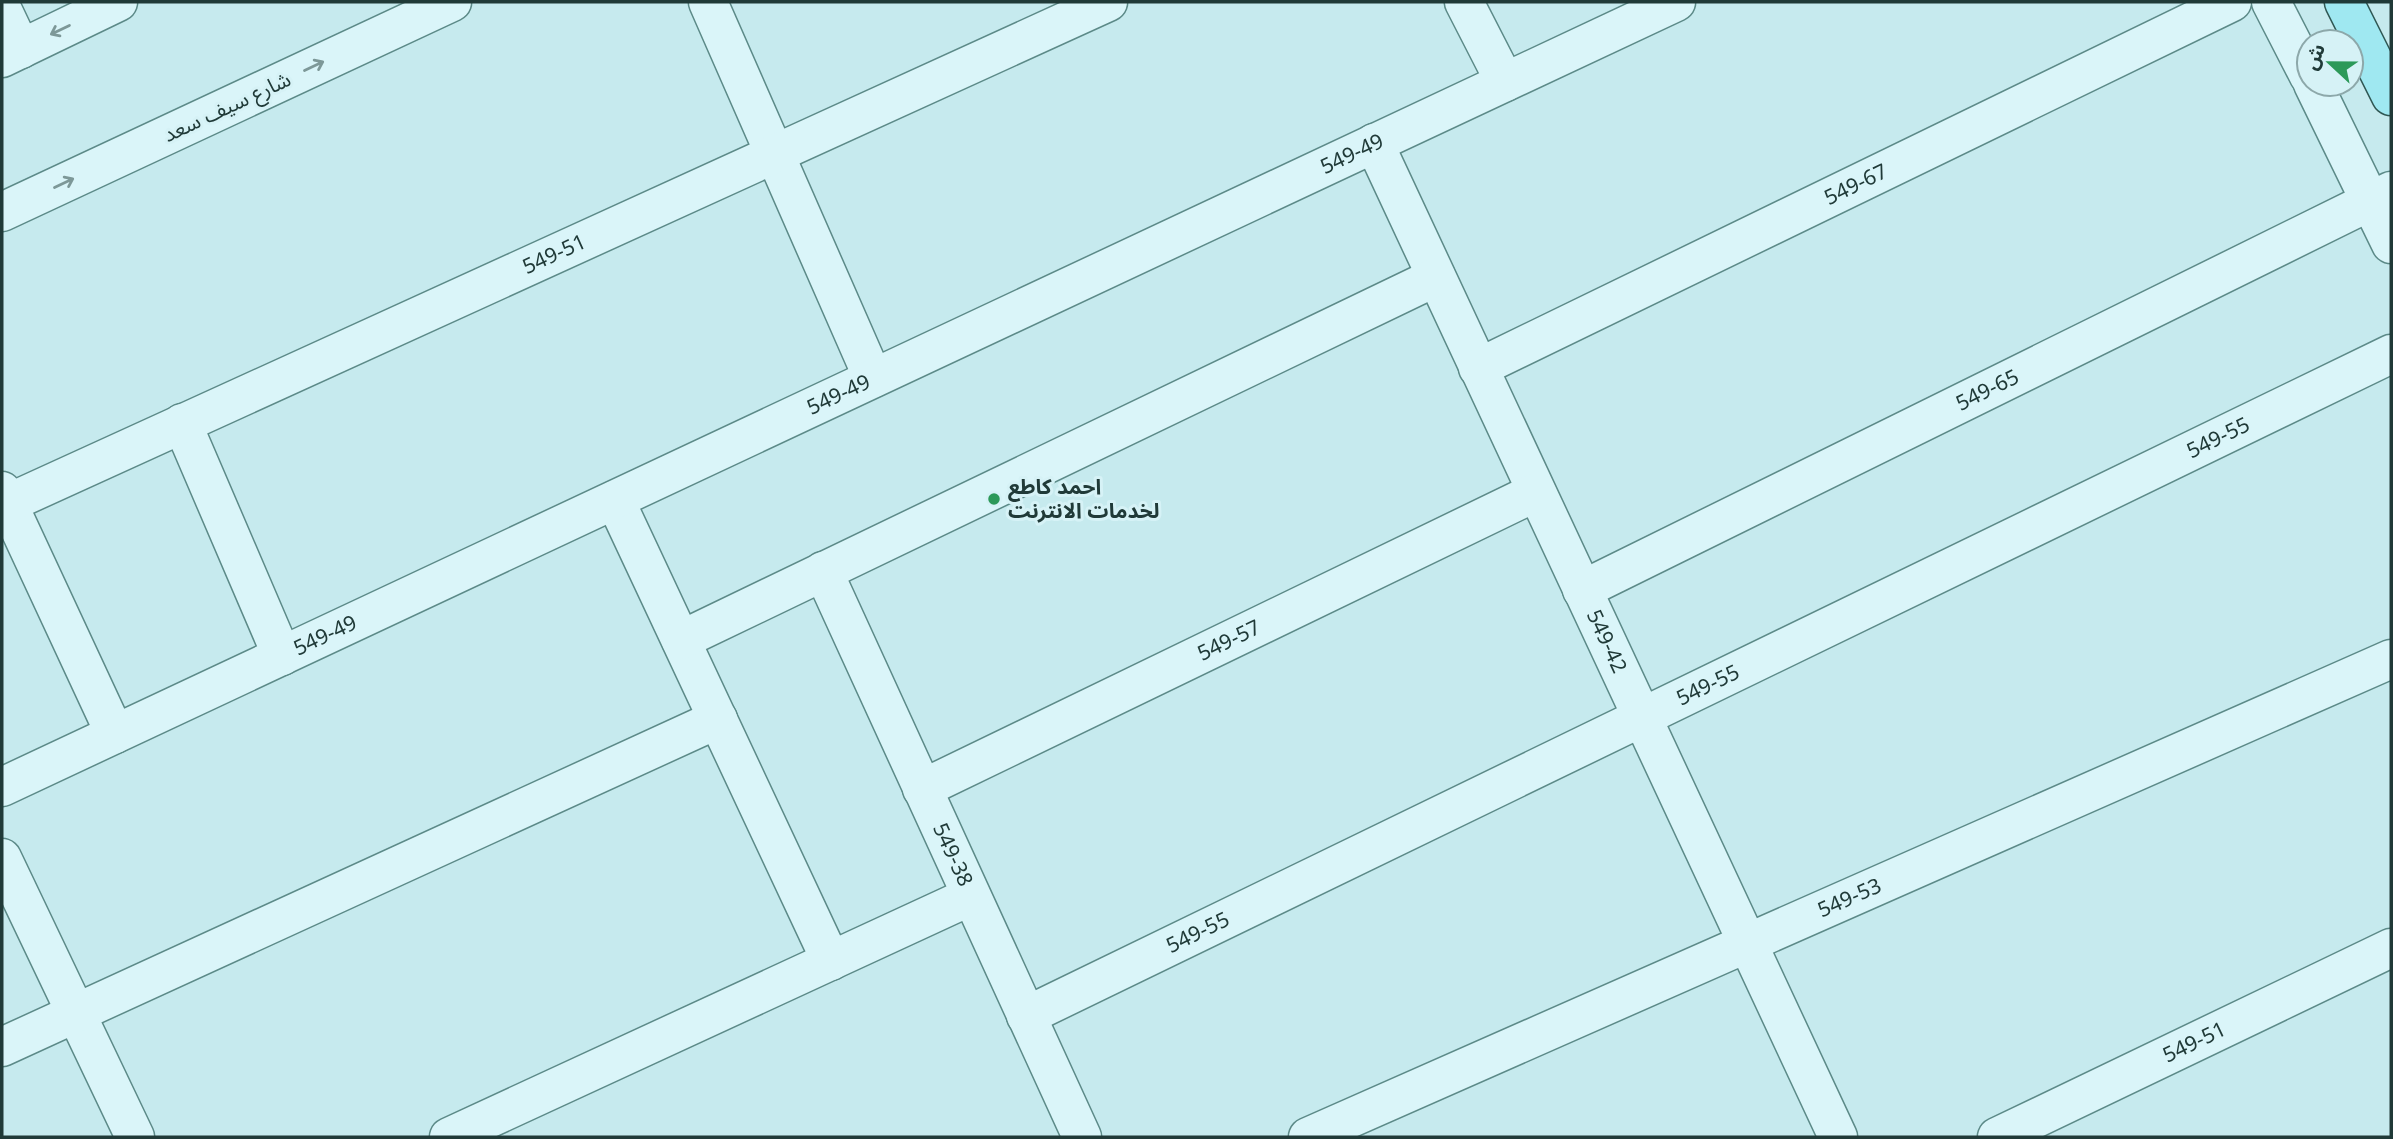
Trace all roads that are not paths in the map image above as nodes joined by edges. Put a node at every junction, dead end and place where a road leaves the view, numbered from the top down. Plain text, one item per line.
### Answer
1 (118, 2) edge
2 (452, 2) edge
3 (708, 2) edge
4 (1108, 2) edge
5 (1464, 2) edge
6 (1676, 2) edge
7 (2232, 2) edge
8 (2271, 2) edge
9 (2344, 2) edge
10 (2, 9) edge
11 (2295, 49) edge
12 (11, 53) edge
13 (1505, 82) junction
14 (2391, 96) edge
15 (2322, 98) edge
16 (1374, 144) junction
17 (774, 154) junction
18 (2381, 196) edge
19 (2, 212) edge
20 (2391, 244) edge
21 (1436, 277) junction
22 (2391, 354) edge
23 (1478, 368) junction
24 (873, 378) junction
25 (183, 423) junction
26 (1536, 492) junction
27 (4, 500) edge
28 (615, 500) junction
29 (823, 571) junction
30 (1582, 590) junction
31 (681, 640) junction
32 (282, 656) junction
33 (2391, 660) edge
34 (1642, 718) junction
35 (718, 719) junction
36 (115, 734) junction
37 (2, 787) edge
38 (922, 789) junction
39 (2, 858) edge
40 (971, 896) junction
41 (1747, 943) junction
42 (2391, 948) edge
43 (831, 961) junction
44 (76, 1012) junction
45 (1026, 1016) junction
46 (2, 1046) edge
47 (135, 1137) edge
48 (449, 1137) edge
49 (1082, 1137) edge
50 (1308, 1137) edge
51 (1838, 1137) edge
52 (1997, 1137) edge

1 -> 12 street
19 -> 2 street, شارع سيف سعد
3 - 17 street
4 - 17 street, 549-51
5 - 13 street
6 - 13 street, 549-49
7 - 23 street, 549-67
8 - 11 street
9 - 14 main road
10 - 12 street
13 - 16 street, 549-49
15 - 18 street
16 - 21 street, 549-42
16 - 24 street, 549-49
17 - 24 street
17 - 25 street, 549-51
18 - 20 street
18 - 30 street, 549-65
21 - 23 street, 549-42
21 - 29 street
22 - 34 street, 549-55
23 - 26 street, 549-42
24 - 28 street, 549-49
25 - 27 street, 549-51
25 - 32 street
26 - 30 street, 549-42
26 - 38 street, 549-57
27 - 36 street
28 - 31 street
28 - 32 street, 549-49
29 - 31 street
29 - 38 street, 549-38
30 - 34 street, 549-42
31 - 35 street
32 - 36 street, 549-49
33 - 41 street, 549-53
34 - 41 street, 549-42
34 - 45 street, 549-55
35 - 43 street
35 - 44 street
36 - 37 street, 549-49
38 - 40 street, 549-38
39 - 44 street
40 - 43 street
40 - 45 street, 549-38
41 - 50 street, 549-53
41 - 51 street, 549-42
42 - 52 street, 549-51
43 - 48 street
44 - 46 street
44 - 47 street
45 - 49 street, 549-38

